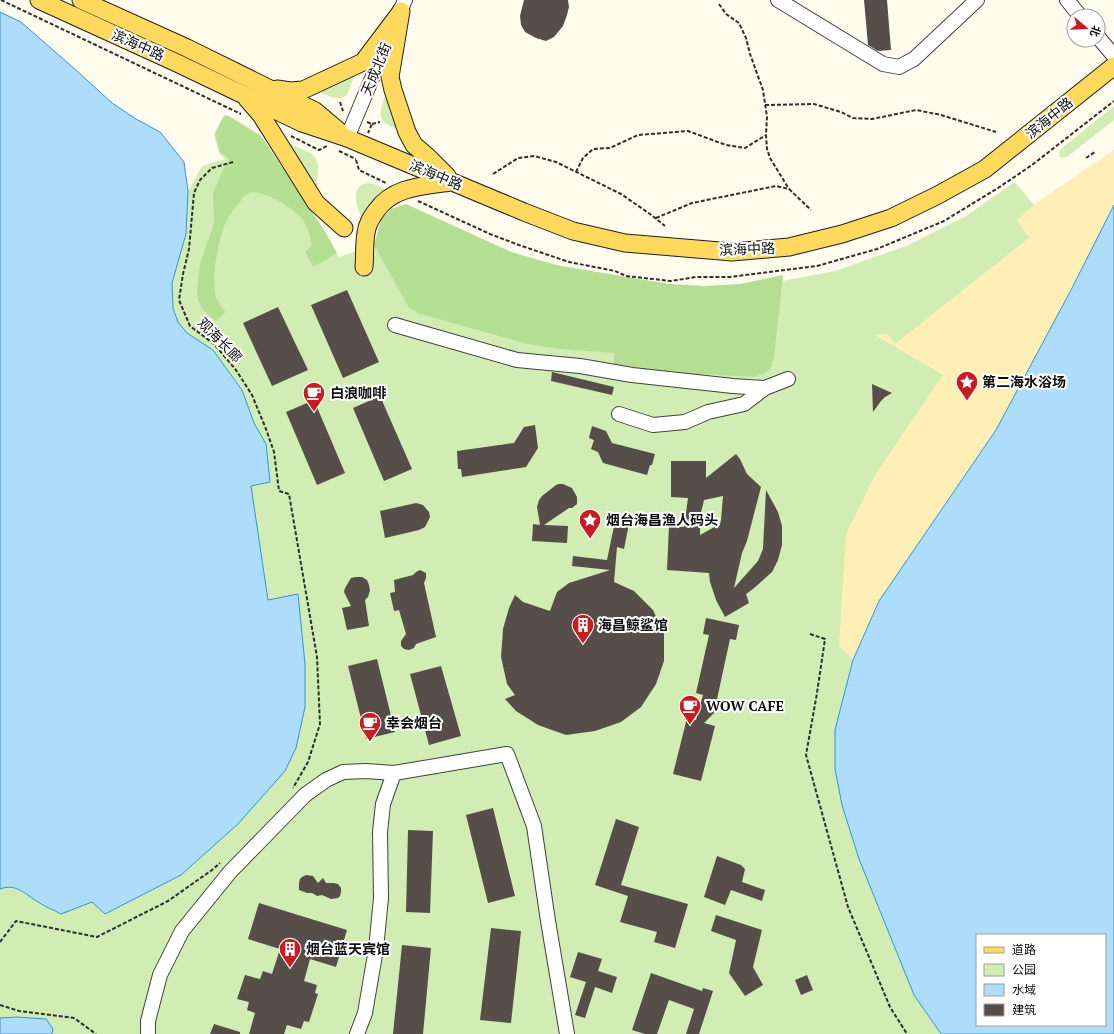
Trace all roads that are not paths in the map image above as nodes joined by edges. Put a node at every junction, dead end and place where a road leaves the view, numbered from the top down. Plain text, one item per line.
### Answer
1 (39, 0) edge
2 (82, 0) edge
3 (778, 0) edge
4 (977, 0) edge
5 (1067, 0) edge
6 (403, 6) edge
7 (1074, 8) edge
8 (1106, 46) edge
9 (1114, 56) edge
10 (1114, 66) edge
11 (268, 88) junction
12 (243, 95) junction
13 (347, 138) junction
14 (452, 182) junction
15 (344, 228) dead end
16 (364, 267) dead end
17 (395, 325) dead end
18 (788, 379) dead end
19 (765, 388) junction
20 (619, 414) dead end
21 (394, 773) junction
22 (148, 1034) edge
23 (357, 1034) edge
24 (566, 1034) edge

1 - 12 main road, 滨海中路
2 - 11 main road, 滨海中路
3 - 4 street
5 - 7 street
6 - 11 main road
6 - 13 street, 天成北街
6 - 14 main road
8 - 9 street
10 - 14 main road, 滨海中路
11 - 13 main road, 滨海中路
12 - 13 main road, 滨海中路
12 - 15 main road
13 - 14 main road, 滨海中路
14 - 16 main road
17 - 19 street
18 - 19 street
19 - 20 street
21 - 22 street
21 - 23 street
21 - 24 street

